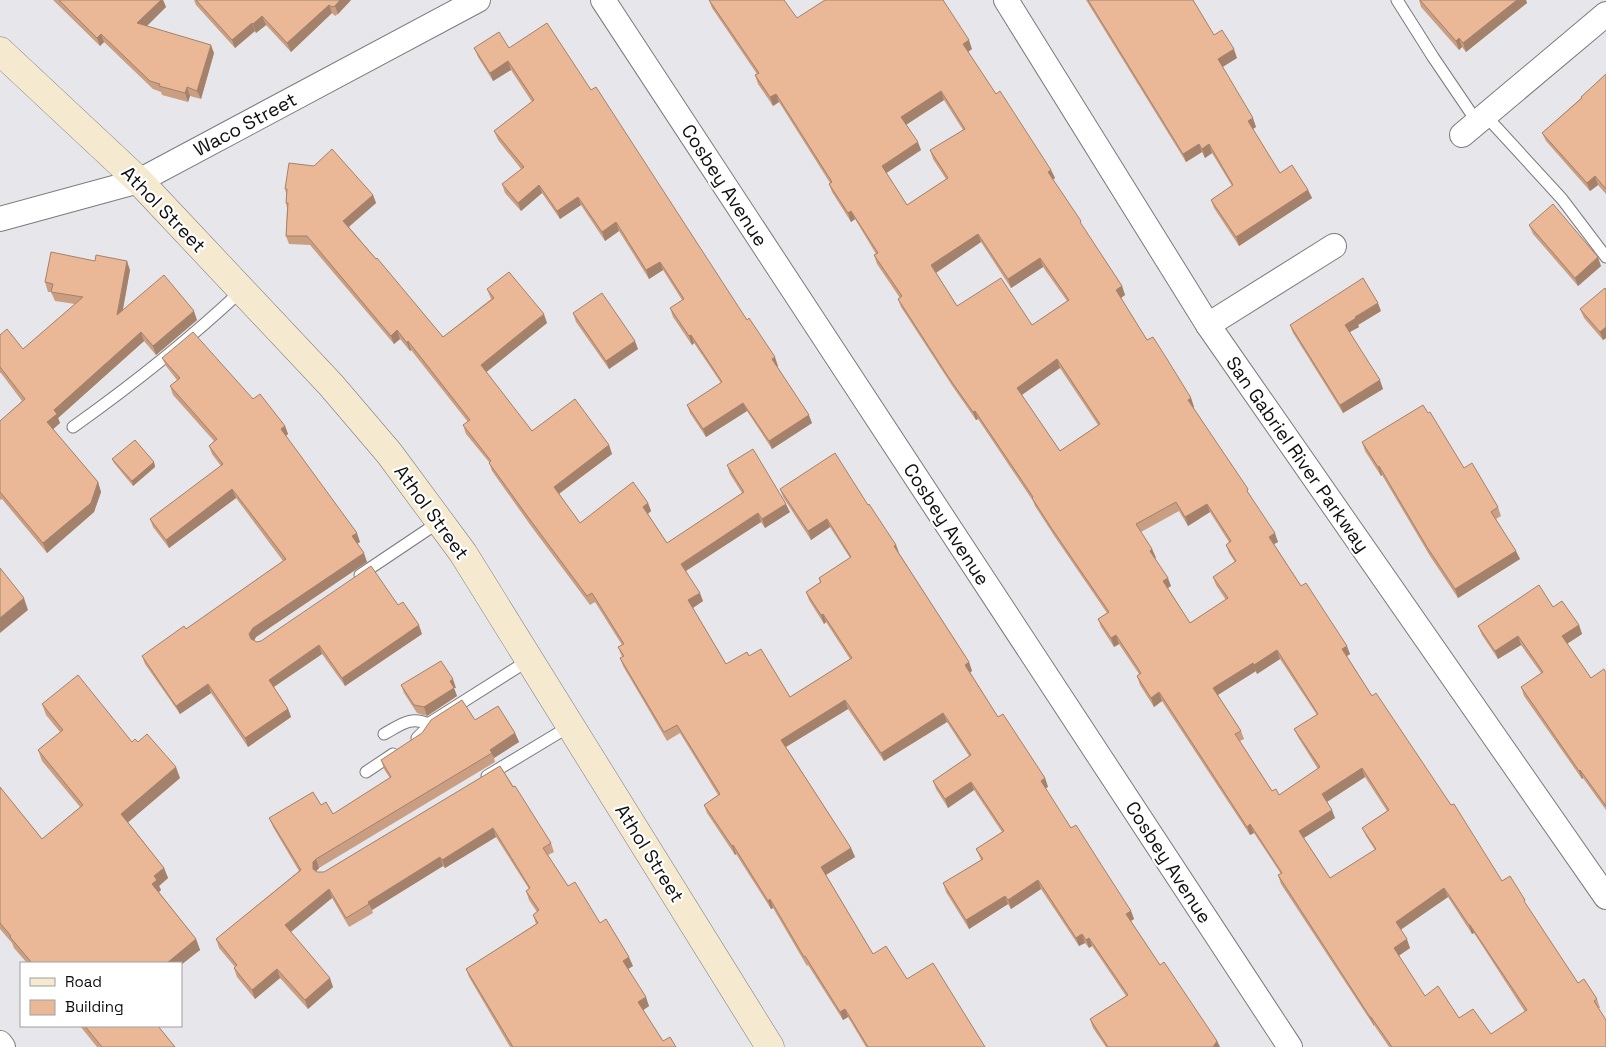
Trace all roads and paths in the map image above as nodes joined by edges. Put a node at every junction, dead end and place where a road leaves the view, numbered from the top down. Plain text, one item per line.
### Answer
1 (478, 0) edge
2 (603, 0) edge
3 (1006, 0) edge
4 (1397, 0) edge
5 (1606, 14) edge
6 (0, 51) edge
7 (1475, 124) junction
8 (139, 181) junction
9 (0, 219) edge
10 (1334, 246) dead end
11 (1606, 257) edge
12 (242, 290) junction
13 (1208, 325) junction
14 (73, 427) dead end
15 (440, 522) junction
16 (350, 582) edge
17 (530, 660) junction
18 (428, 724) junction
19 (571, 726) junction
20 (384, 734) dead end
21 (366, 772) dead end
22 (477, 782) edge
23 (1606, 897) edge
24 (0, 1043) edge
25 (3, 1047) edge
26 (770, 1047) edge
27 (1290, 1047) edge

1 - 8 street, Waco Street
2 - 27 street, Cosbey Avenue
3 - 13 street, San Gabriel River Parkway
4 - 7 lane
5 - 7 street
6 - 8 street, Athol Street
7 - 11 lane
8 - 9 street, Waco Street
8 - 12 street, Athol Street
10 - 13 street
12 - 14 lane
12 - 15 street, Athol Street
13 - 23 street, San Gabriel River Parkway
15 - 16 lane
15 - 17 street, Athol Street
17 - 18 lane
17 - 19 street, Athol Street
18 - 20 lane
18 - 21 lane
19 - 22 lane
19 - 26 street, Athol Street
24 - 25 street

